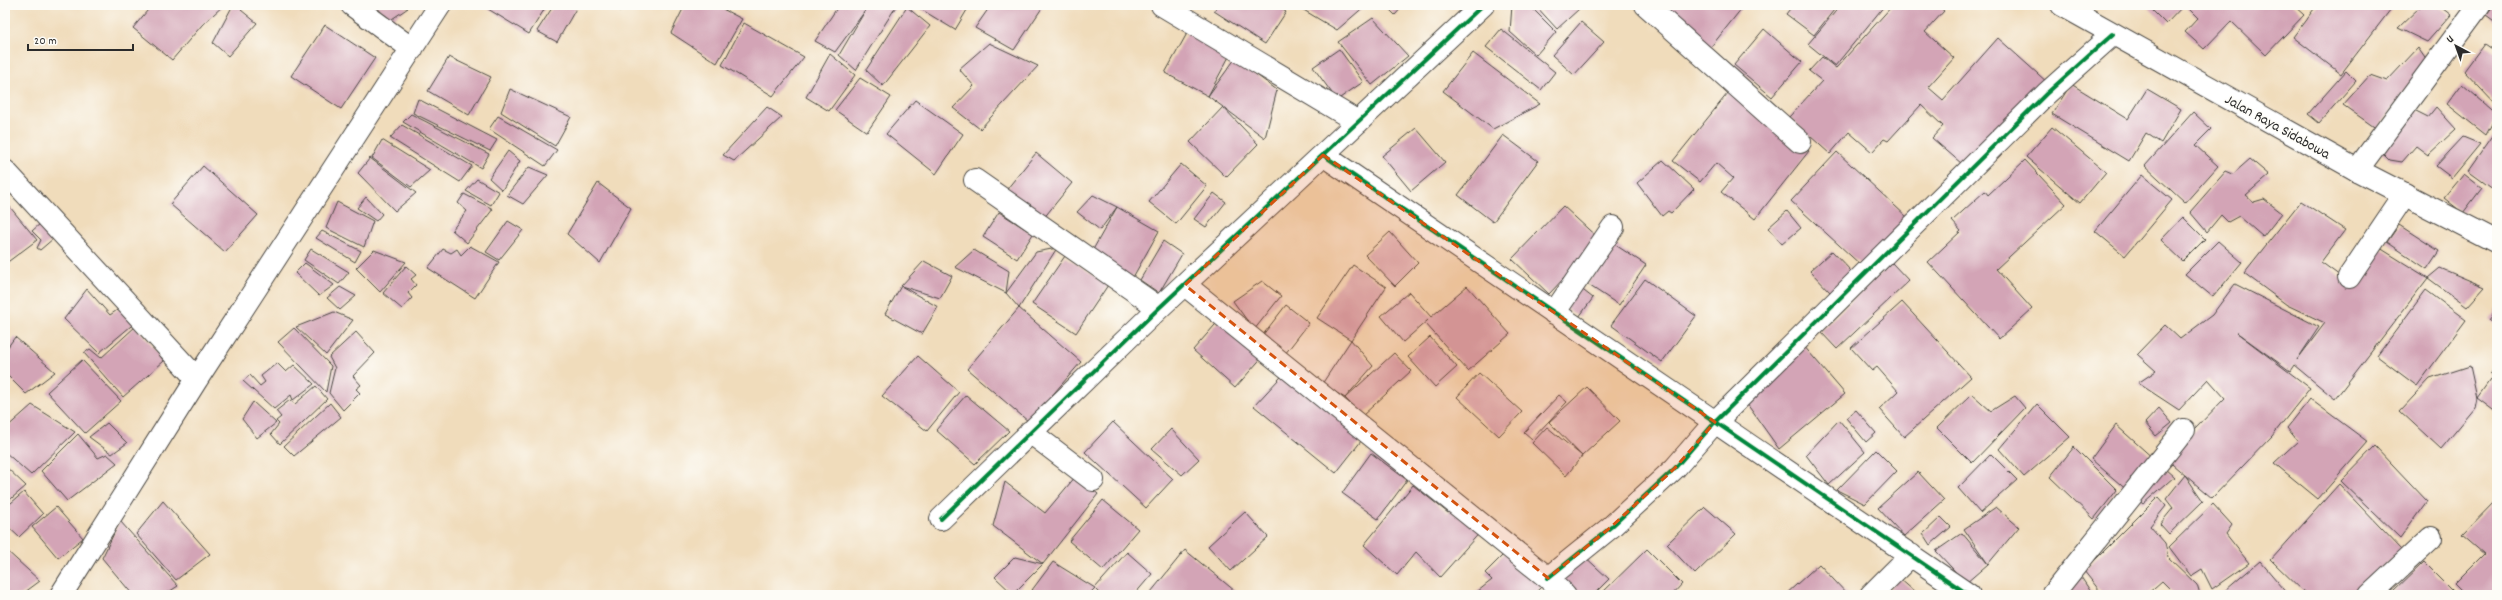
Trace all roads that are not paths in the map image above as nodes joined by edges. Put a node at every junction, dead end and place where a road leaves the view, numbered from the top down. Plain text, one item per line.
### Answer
1 (352, 5) edge
2 (440, 5) edge
3 (1162, 5) edge
4 (1483, 5) edge
5 (1646, 5) edge
6 (2062, 5) edge
7 (2479, 5) edge
8 (2113, 34) junction
9 (412, 49) junction
10 (1358, 122) junction
11 (1800, 142) dead end
12 (1323, 155) junction
13 (2357, 170) junction
14 (5, 171) edge
15 (975, 180) dead end
16 (2405, 194) junction
17 (1613, 227) dead end
18 (2497, 242) edge
19 (2349, 277) dead end
20 (1185, 285) junction
21 (1159, 308) junction
22 (1554, 313) junction
23 (197, 379) junction
24 (1714, 422) junction
25 (2184, 430) dead end
26 (1030, 432) junction
27 (1092, 480) dead end
28 (941, 519) dead end
29 (2431, 538) dead end
30 (1911, 555) junction
31 (1548, 578) junction
32 (61, 595) edge
33 (1565, 595) edge
34 (1871, 595) edge
35 (1969, 595) edge
36 (2052, 595) edge
37 (2370, 595) edge

1 - 9 main road
2 - 9 main road
3 - 10 main road
4 - 10 main road
5 - 11 main road
6 - 8 main road, Jalan Raya Sidabowa
7 - 13 main road
8 - 13 main road, Jalan Raya Sidabowa
8 - 24 main road
9 - 23 main road
10 - 12 main road
12 - 20 main road
12 - 22 main road
13 - 16 main road, Jalan Raya Sidabowa
14 - 23 main road
15 - 21 main road
16 - 18 main road, Jalan Raya Sidabowa
16 - 19 main road
17 - 22 main road
20 - 21 main road
20 - 31 main road
21 - 26 main road
22 - 24 main road
23 - 32 main road
24 - 30 main road
24 - 31 main road
25 - 36 main road
26 - 27 main road
26 - 28 main road
29 - 37 main road
30 - 34 main road
30 - 35 main road
31 - 33 main road

